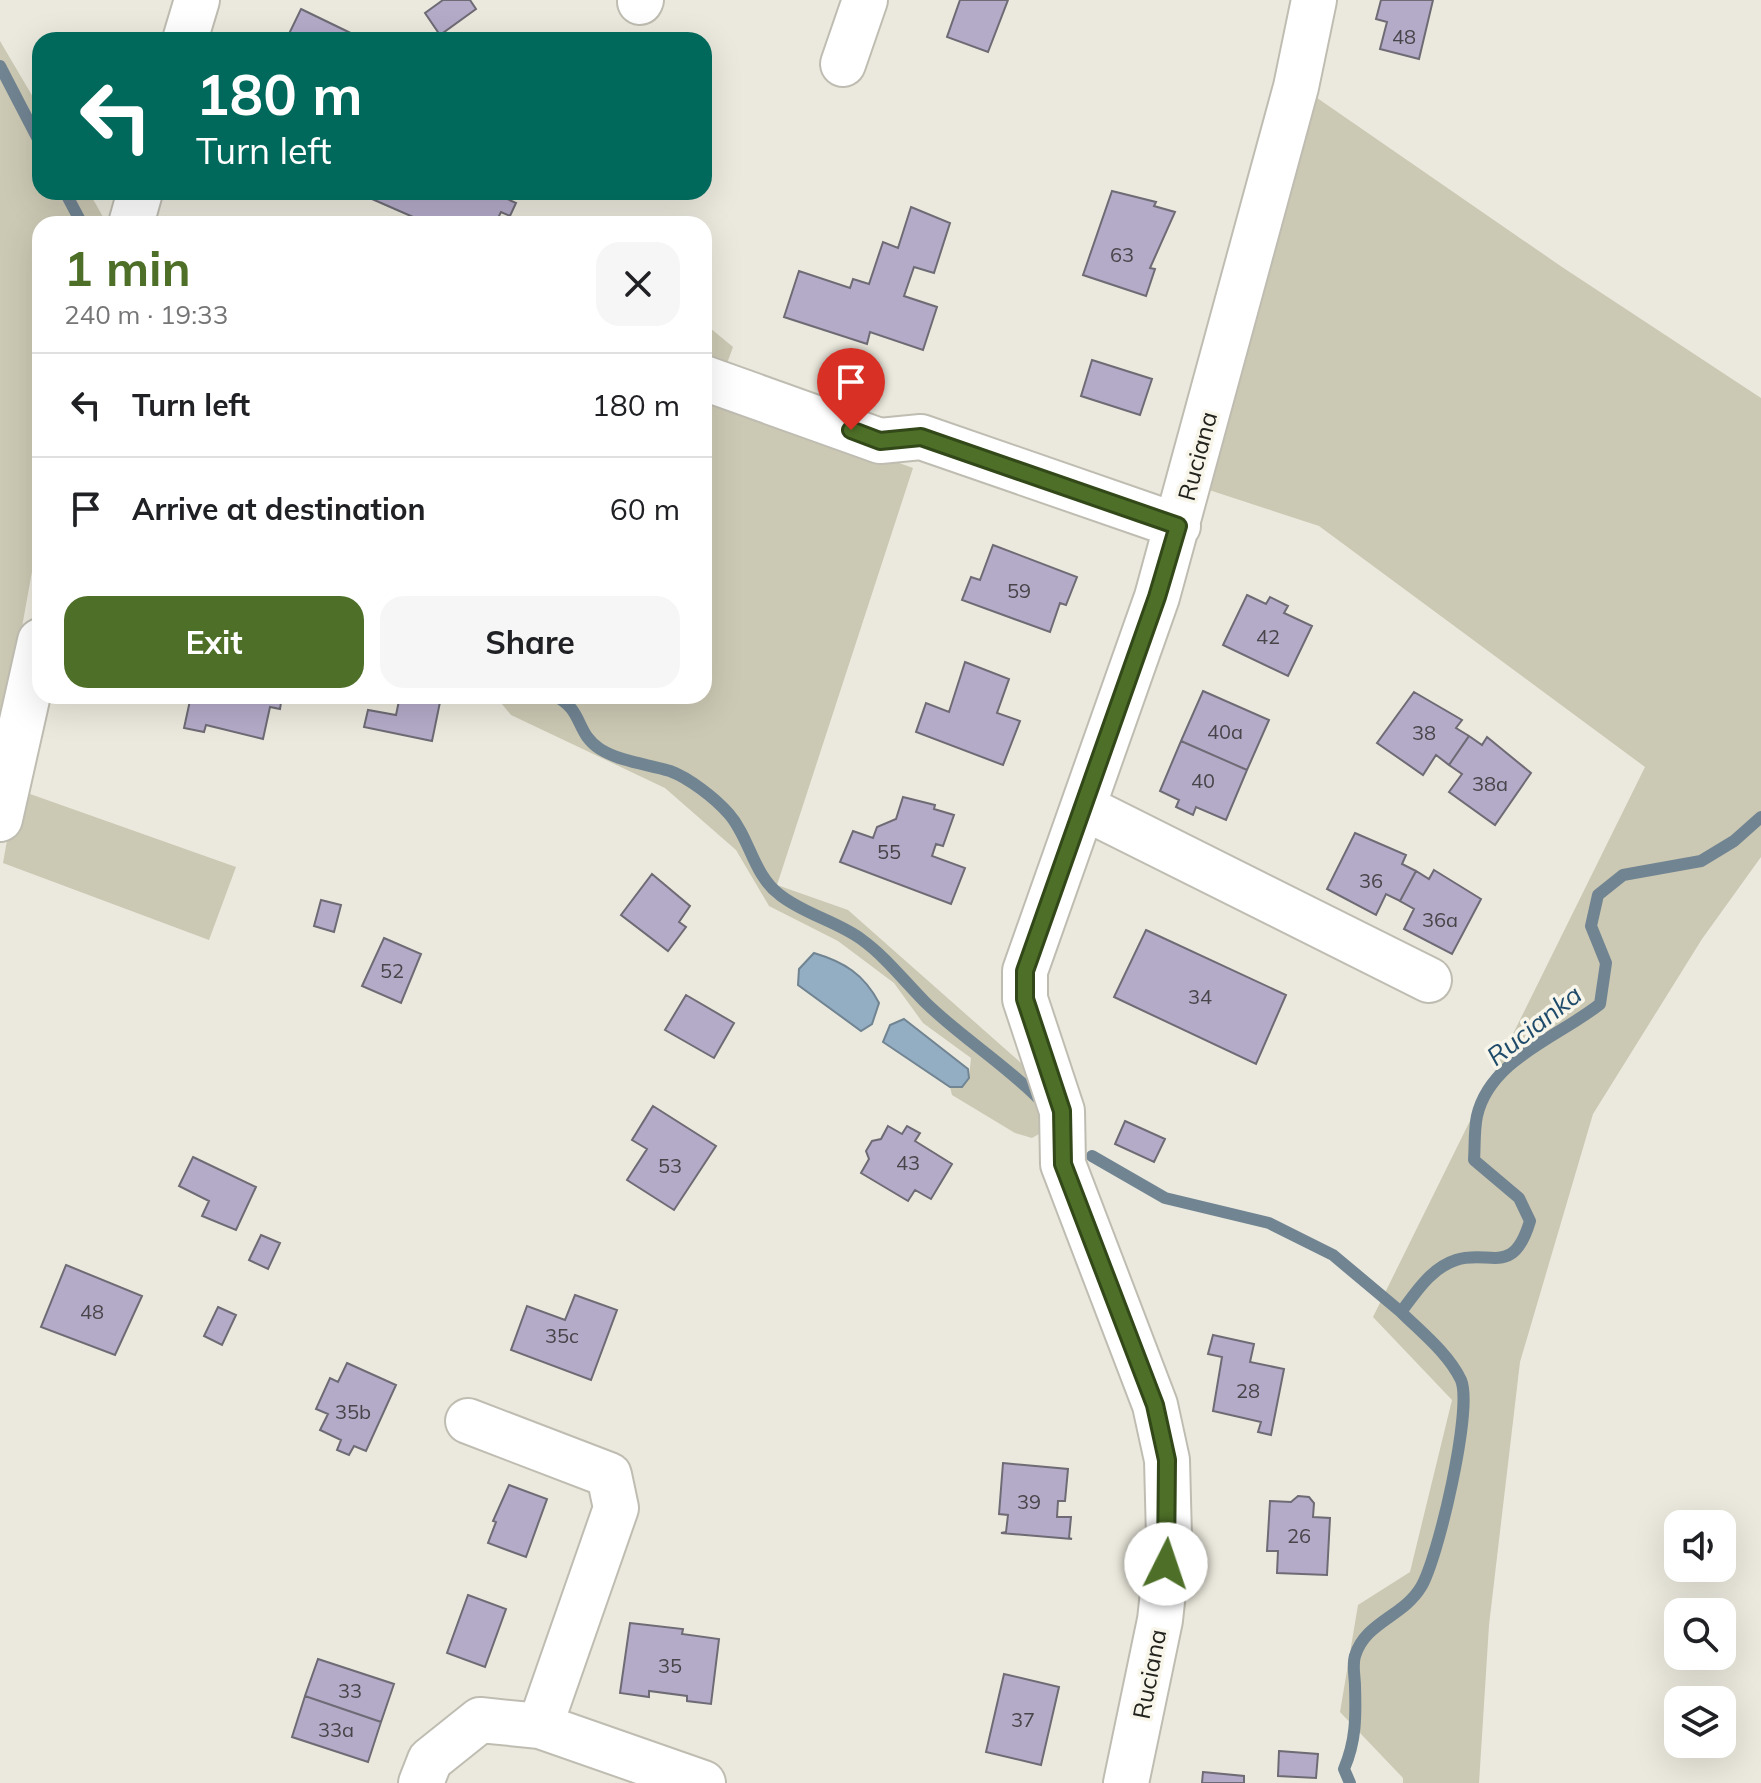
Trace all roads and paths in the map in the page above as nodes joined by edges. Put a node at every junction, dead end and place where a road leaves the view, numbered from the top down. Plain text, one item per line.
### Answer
1 (197, 0) edge
2 (865, 0) edge
3 (1314, 0) edge
4 (187, 32) edge
5 (843, 64) dead end
6 (712, 381) edge
7 (1178, 526) junction
8 (32, 677) edge
9 (1083, 807) junction
10 (0, 819) edge
11 (1429, 980) dead end
12 (468, 1421) dead end
13 (540, 1726) junction
14 (421, 1783) edge
15 (703, 1783) edge
16 (1126, 1783) edge

1 - 4 street
2 - 5 street
3 - 7 street, Ruciana
6 - 7 street
7 - 9 street, Ruciana
8 - 10 street
9 - 11 street
9 - 16 street, Ruciana
12 - 13 street
13 - 14 street
13 - 15 street

